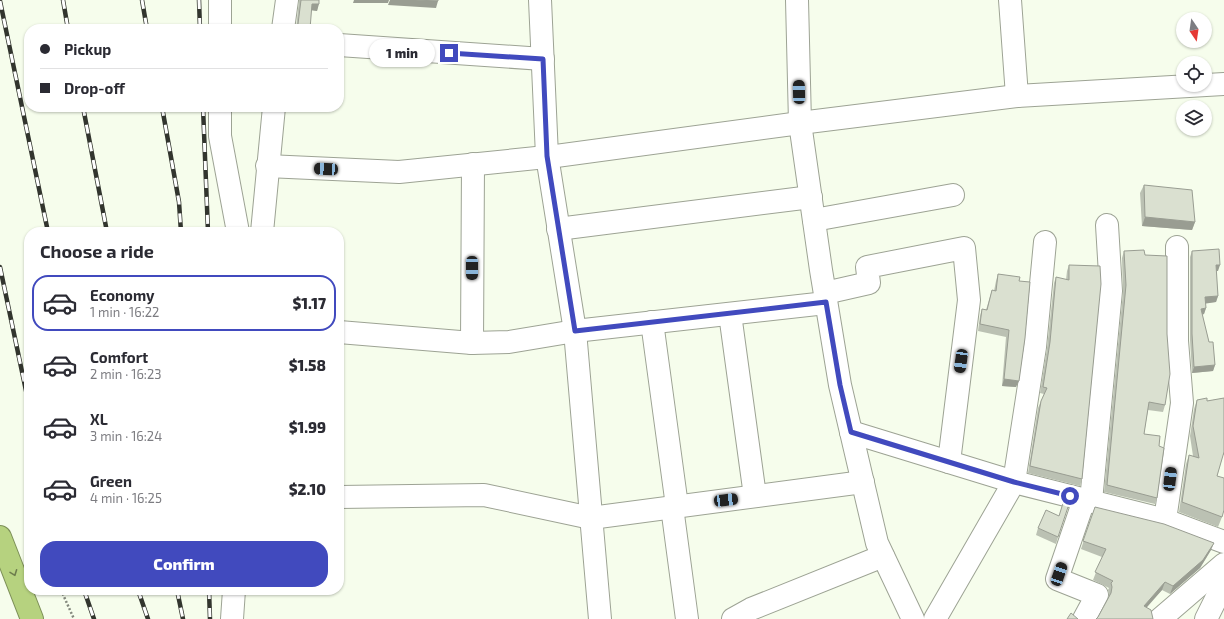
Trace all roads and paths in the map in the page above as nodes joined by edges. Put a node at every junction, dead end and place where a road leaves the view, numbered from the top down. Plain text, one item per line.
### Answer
1 (220, 0) edge
2 (287, 0) edge
3 (540, 0) edge
4 (797, 0) edge
5 (1010, 0) edge
6 (220, 24) edge
7 (284, 24) edge
8 (344, 45) edge
9 (543, 59) junction
10 (1224, 84) edge
11 (1018, 96) junction
12 (220, 112) edge
13 (273, 112) edge
14 (800, 123) junction
15 (547, 156) junction
16 (473, 164) junction
17 (267, 166) junction
18 (953, 194) dead end
19 (810, 197) junction
20 (814, 220) junction
21 (1107, 225) dead end
22 (237, 227) edge
23 (262, 227) edge
24 (558, 229) junction
25 (1045, 242) dead end
26 (1177, 247) dead end
27 (825, 298) junction
28 (730, 314) junction
29 (652, 322) junction
30 (575, 331) junction
31 (344, 332) edge
32 (472, 343) junction
33 (851, 432) junction
34 (950, 462) junction
35 (863, 482) junction
36 (1014, 482) junction
37 (755, 496) junction
38 (344, 497) edge
39 (1087, 501) junction
40 (674, 507) junction
41 (591, 518) junction
42 (1165, 520) junction
43 (0, 537) edge
44 (1224, 542) edge
45 (883, 556) junction
46 (1224, 564) edge
47 (1224, 584) edge
48 (63, 595) edge
49 (234, 595) edge
50 (32, 619) edge
51 (74, 619) edge
52 (232, 619) edge
53 (600, 619) edge
54 (687, 619) edge
55 (733, 619) edge
56 (913, 619) edge
57 (935, 619) edge
58 (1084, 619) edge
59 (1160, 619) edge
60 (1206, 619) edge

1 - 6 street
2 - 7 street
3 - 9 street
4 - 14 street
5 - 11 street
8 - 9 street
9 - 15 street
10 - 11 street
11 - 14 street
12 - 22 street
13 - 17 street
14 - 15 street
14 - 19 street
15 - 16 street
15 - 24 street
16 - 17 street
16 - 32 street
17 - 23 street
18 - 20 street
19 - 20 street
19 - 24 street
20 - 27 street
21 - 39 street
24 - 30 street
25 - 36 street
26 - 42 street
27 - 28 street
27 - 33 street
27 - 34 street
28 - 29 street
28 - 37 street
29 - 30 street
29 - 40 street
30 - 32 street
30 - 41 street
31 - 32 street
33 - 34 street
33 - 35 street
34 - 36 street
35 - 37 street
35 - 45 street
36 - 39 street
36 - 57 street
37 - 40 street
38 - 41 street
39 - 42 street
39 - 58 street
40 - 41 street
40 - 54 street
41 - 53 street
42 - 44 street
43 -> 50 highway
45 - 55 street
45 - 56 street
46 - 59 street
47 - 60 street
48 - 51 path
49 - 52 street

